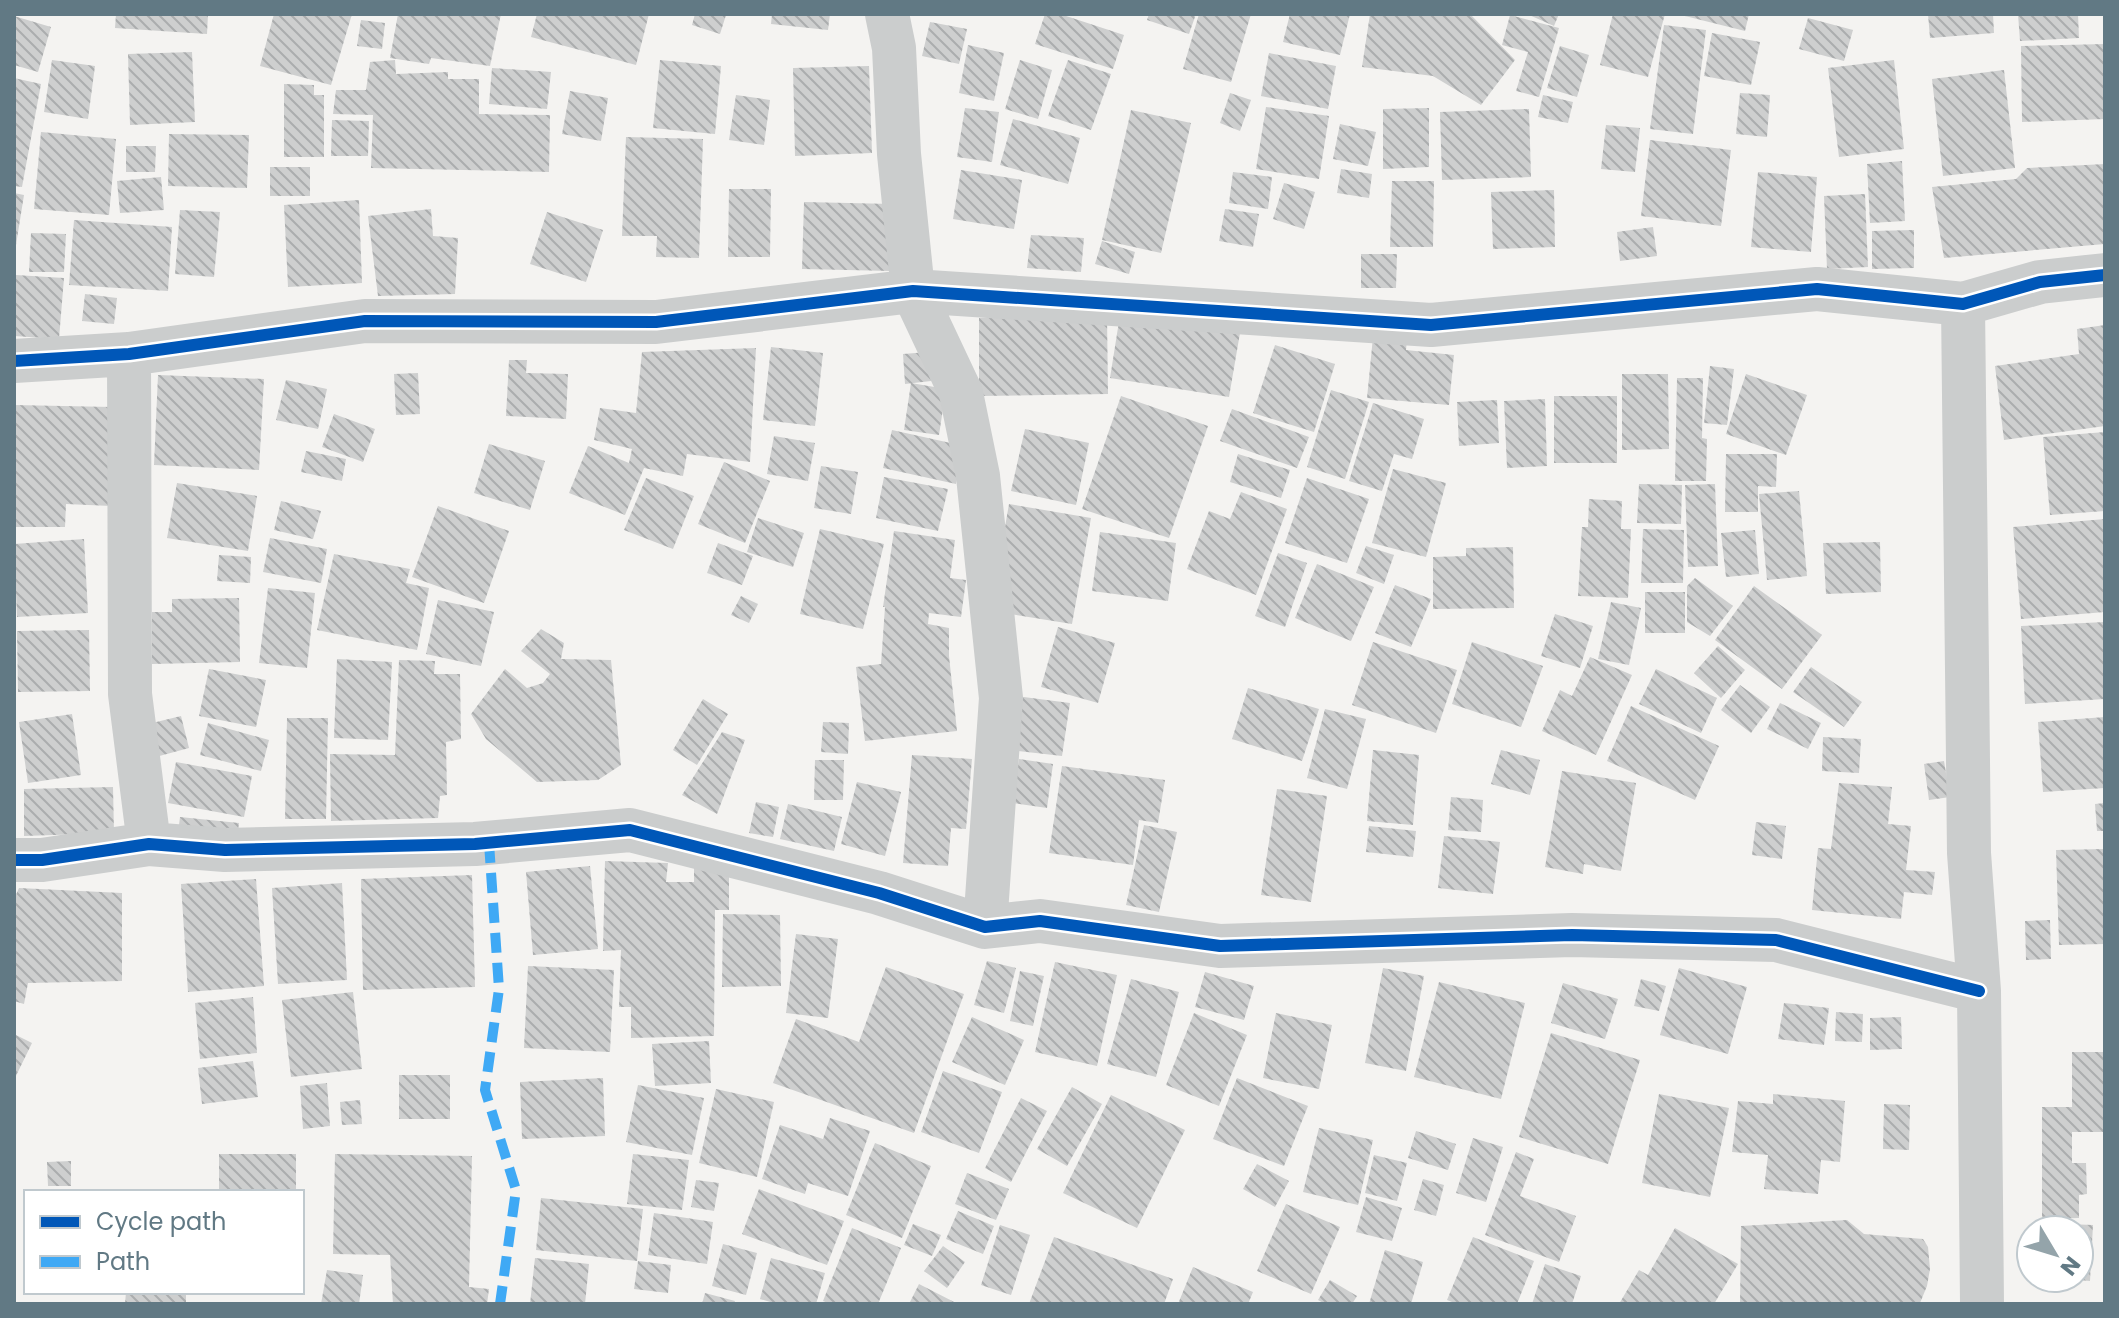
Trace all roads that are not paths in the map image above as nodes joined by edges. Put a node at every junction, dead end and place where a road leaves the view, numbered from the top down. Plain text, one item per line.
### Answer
1 (887, 14) edge
2 (2105, 275) edge
3 (913, 291) junction
4 (1963, 304) junction
5 (129, 354) junction
6 (14, 361) edge
7 (149, 844) junction
8 (14, 860) edge
9 (985, 927) junction
10 (1979, 991) junction
11 (1982, 1304) edge

1 - 3 street
2 - 4 street
3 - 4 street
3 - 5 street
3 - 9 street
4 - 10 street
5 - 6 street
5 - 7 street
7 - 8 street
7 - 9 street
9 - 10 street
10 - 11 street

